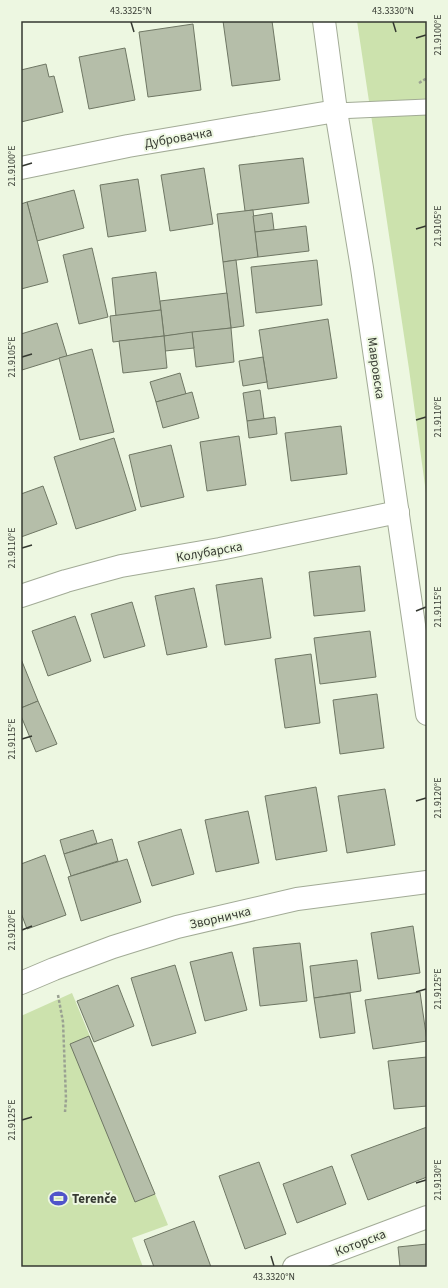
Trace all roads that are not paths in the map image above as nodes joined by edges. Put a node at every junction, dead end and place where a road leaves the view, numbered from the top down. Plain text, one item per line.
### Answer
1 (324, 21) edge
2 (427, 107) edge
3 (336, 111) junction
4 (21, 168) edge
5 (398, 512) junction
6 (21, 596) edge
7 (427, 714) edge
8 (427, 882) edge
9 (21, 983) edge
10 (427, 1217) edge
11 (294, 1267) edge

1 - 3 street, Мавровска
2 - 3 lane
3 - 4 street, Дубровачка
3 - 5 street, Мавровска
5 - 6 street, Колубарска
5 - 7 street, Мавровска
8 - 9 street, Зворничка
10 - 11 street, Которска

